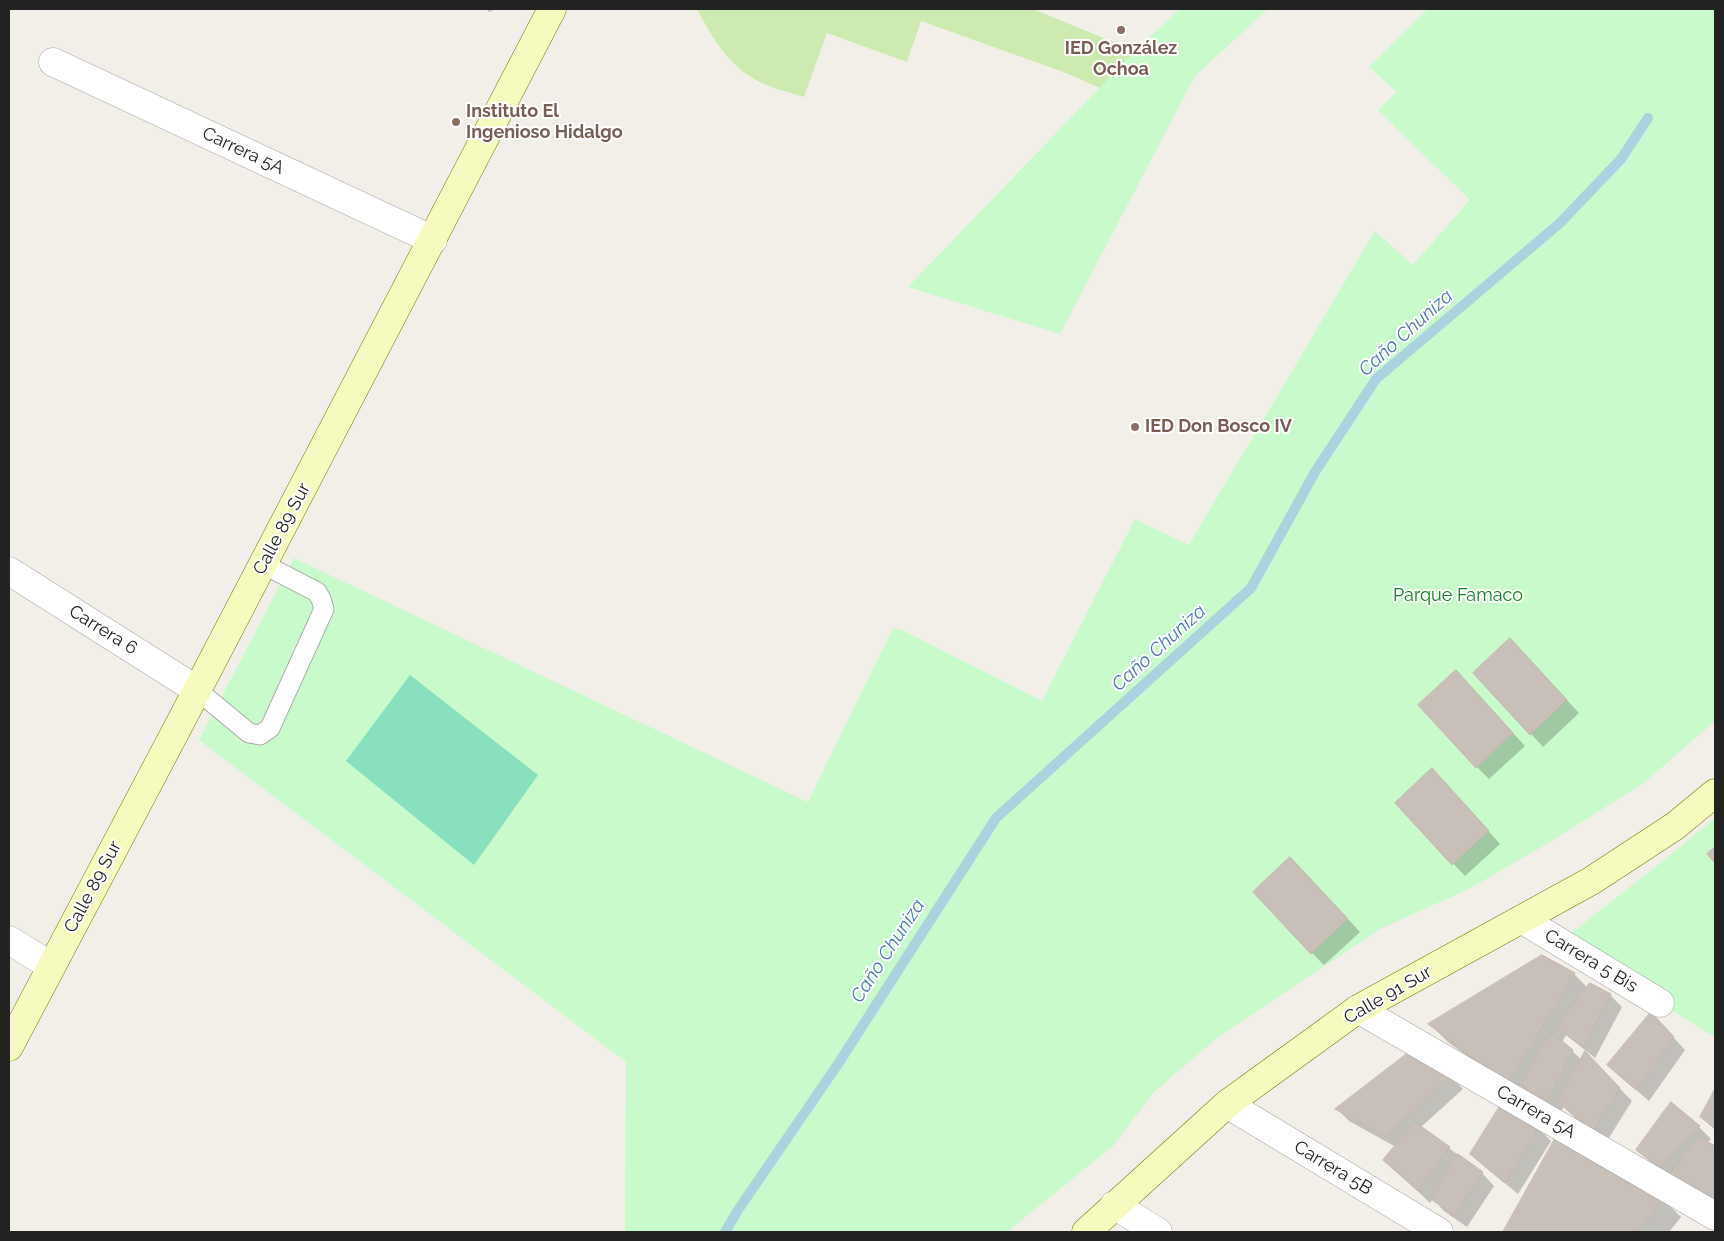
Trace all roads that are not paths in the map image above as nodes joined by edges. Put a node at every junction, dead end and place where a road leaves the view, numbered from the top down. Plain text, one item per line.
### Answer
1 (552, 9) edge
2 (54, 62) dead end
3 (433, 240) junction
4 (264, 564) junction
5 (9, 571) edge
6 (197, 690) junction
7 (1715, 793) edge
8 (1523, 920) junction
9 (9, 940) edge
10 (52, 966) junction
11 (1660, 1003) dead end
12 (1358, 1009) junction
13 (9, 1047) edge
14 (1227, 1104) junction
15 (1114, 1206) junction
16 (1715, 1216) edge
17 (1715, 1224) edge
18 (1086, 1232) edge
19 (1158, 1232) edge
20 (1440, 1232) edge
21 (1710, 1232) edge

1 - 3 street, Calle 89 Sur
2 - 3 street, Carrera 5A
3 - 4 street, Calle 89 Sur
4 - 6 street, Calle 89 Sur
4 - 6 lane
5 - 6 street, Carrera 6
6 - 10 street, Calle 89 Sur
7 - 8 street, Calle 91 Sur
8 - 11 street, Carrera 5 Bis
8 - 12 street, Calle 91 Sur
9 - 10 street
10 - 13 street, Calle 89 Sur
12 - 14 street, Calle 91 Sur
12 - 16 street, Carrera 5A
14 - 15 street, Calle 91 Sur
14 - 20 street, Carrera 5B
15 - 18 street, Calle 91 Sur
15 - 19 street
17 - 21 street

